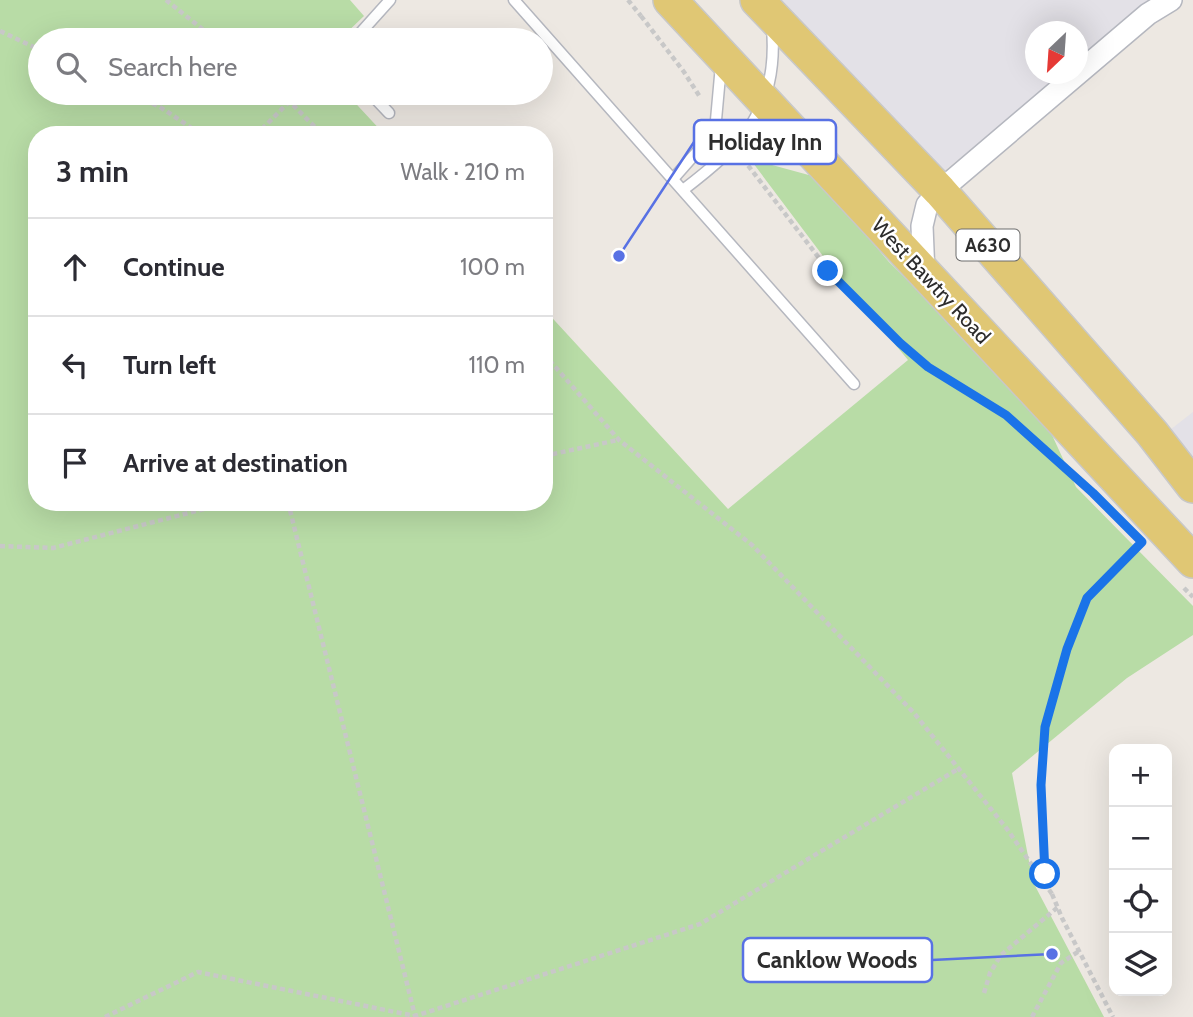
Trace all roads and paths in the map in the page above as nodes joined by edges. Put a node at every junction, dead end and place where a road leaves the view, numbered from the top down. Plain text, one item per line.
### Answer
1 (166, 0) edge
2 (390, 0) edge
3 (514, 0) edge
4 (670, 0) edge
5 (1171, 0) edge
6 (764, 7) edge
7 (641, 16) dead end
8 (201, 28) edge
9 (365, 28) edge
10 (539, 28) edge
11 (0, 31) edge
12 (28, 44) edge
13 (553, 44) edge
14 (722, 54) junction
15 (764, 102) junction
16 (156, 105) edge
17 (286, 105) edge
18 (296, 105) edge
19 (381, 105) edge
20 (389, 113) dead end
21 (716, 120) junction
22 (188, 126) edge
23 (265, 126) edge
24 (315, 126) edge
25 (735, 147) junction
26 (673, 179) junction
27 (683, 190) junction
28 (940, 191) junction
29 (924, 274) junction
30 (553, 364) edge
31 (853, 384) dead end
32 (619, 440) junction
33 (553, 454) edge
34 (1066, 469) dead end
35 (1193, 486) edge
36 (197, 511) edge
37 (290, 511) edge
38 (1134, 534) dead end
39 (1142, 542) junction
40 (0, 545) edge
41 (1150, 552) dead end
42 (1184, 570) edge
43 (1193, 597) edge
44 (958, 769) junction
45 (1052, 894) junction
46 (1058, 907) junction
47 (1079, 951) junction
48 (985, 993) dead end
49 (105, 1017) edge
50 (416, 1017) edge
51 (1032, 1017) edge
52 (1113, 1017) edge

1 - 8 path
2 - 9 lane
3 - 10 lane
4 - 14 main road, West Bawtry Road
5 - 28 street
6 - 15 lane
6 - 28 main road, A630
7 - 21 path
11 - 12 path
13 - 26 lane
14 - 15 main road, West Bawtry Road
14 - 21 lane
15 - 25 lane
15 - 29 main road, West Bawtry Road
16 - 22 path
17 - 23 path
18 - 24 path
19 - 20 lane
21 - 26 lane
25 - 27 lane
25 - 34 path
26 - 27 lane
27 - 31 lane
28 - 29 street
28 - 35 main road, A630
29 - 42 main road, West Bawtry Road
30 - 32 path
32 - 33 path
32 - 44 path
36 - 40 path
37 - 50 path
38 - 39 path
39 - 41 path
39 - 45 path
42 - 43 path
44 - 45 path
44 - 50 path
45 - 46 path
46 - 47 path
46 - 48 path
47 - 51 path
47 - 52 path
49 - 50 path

